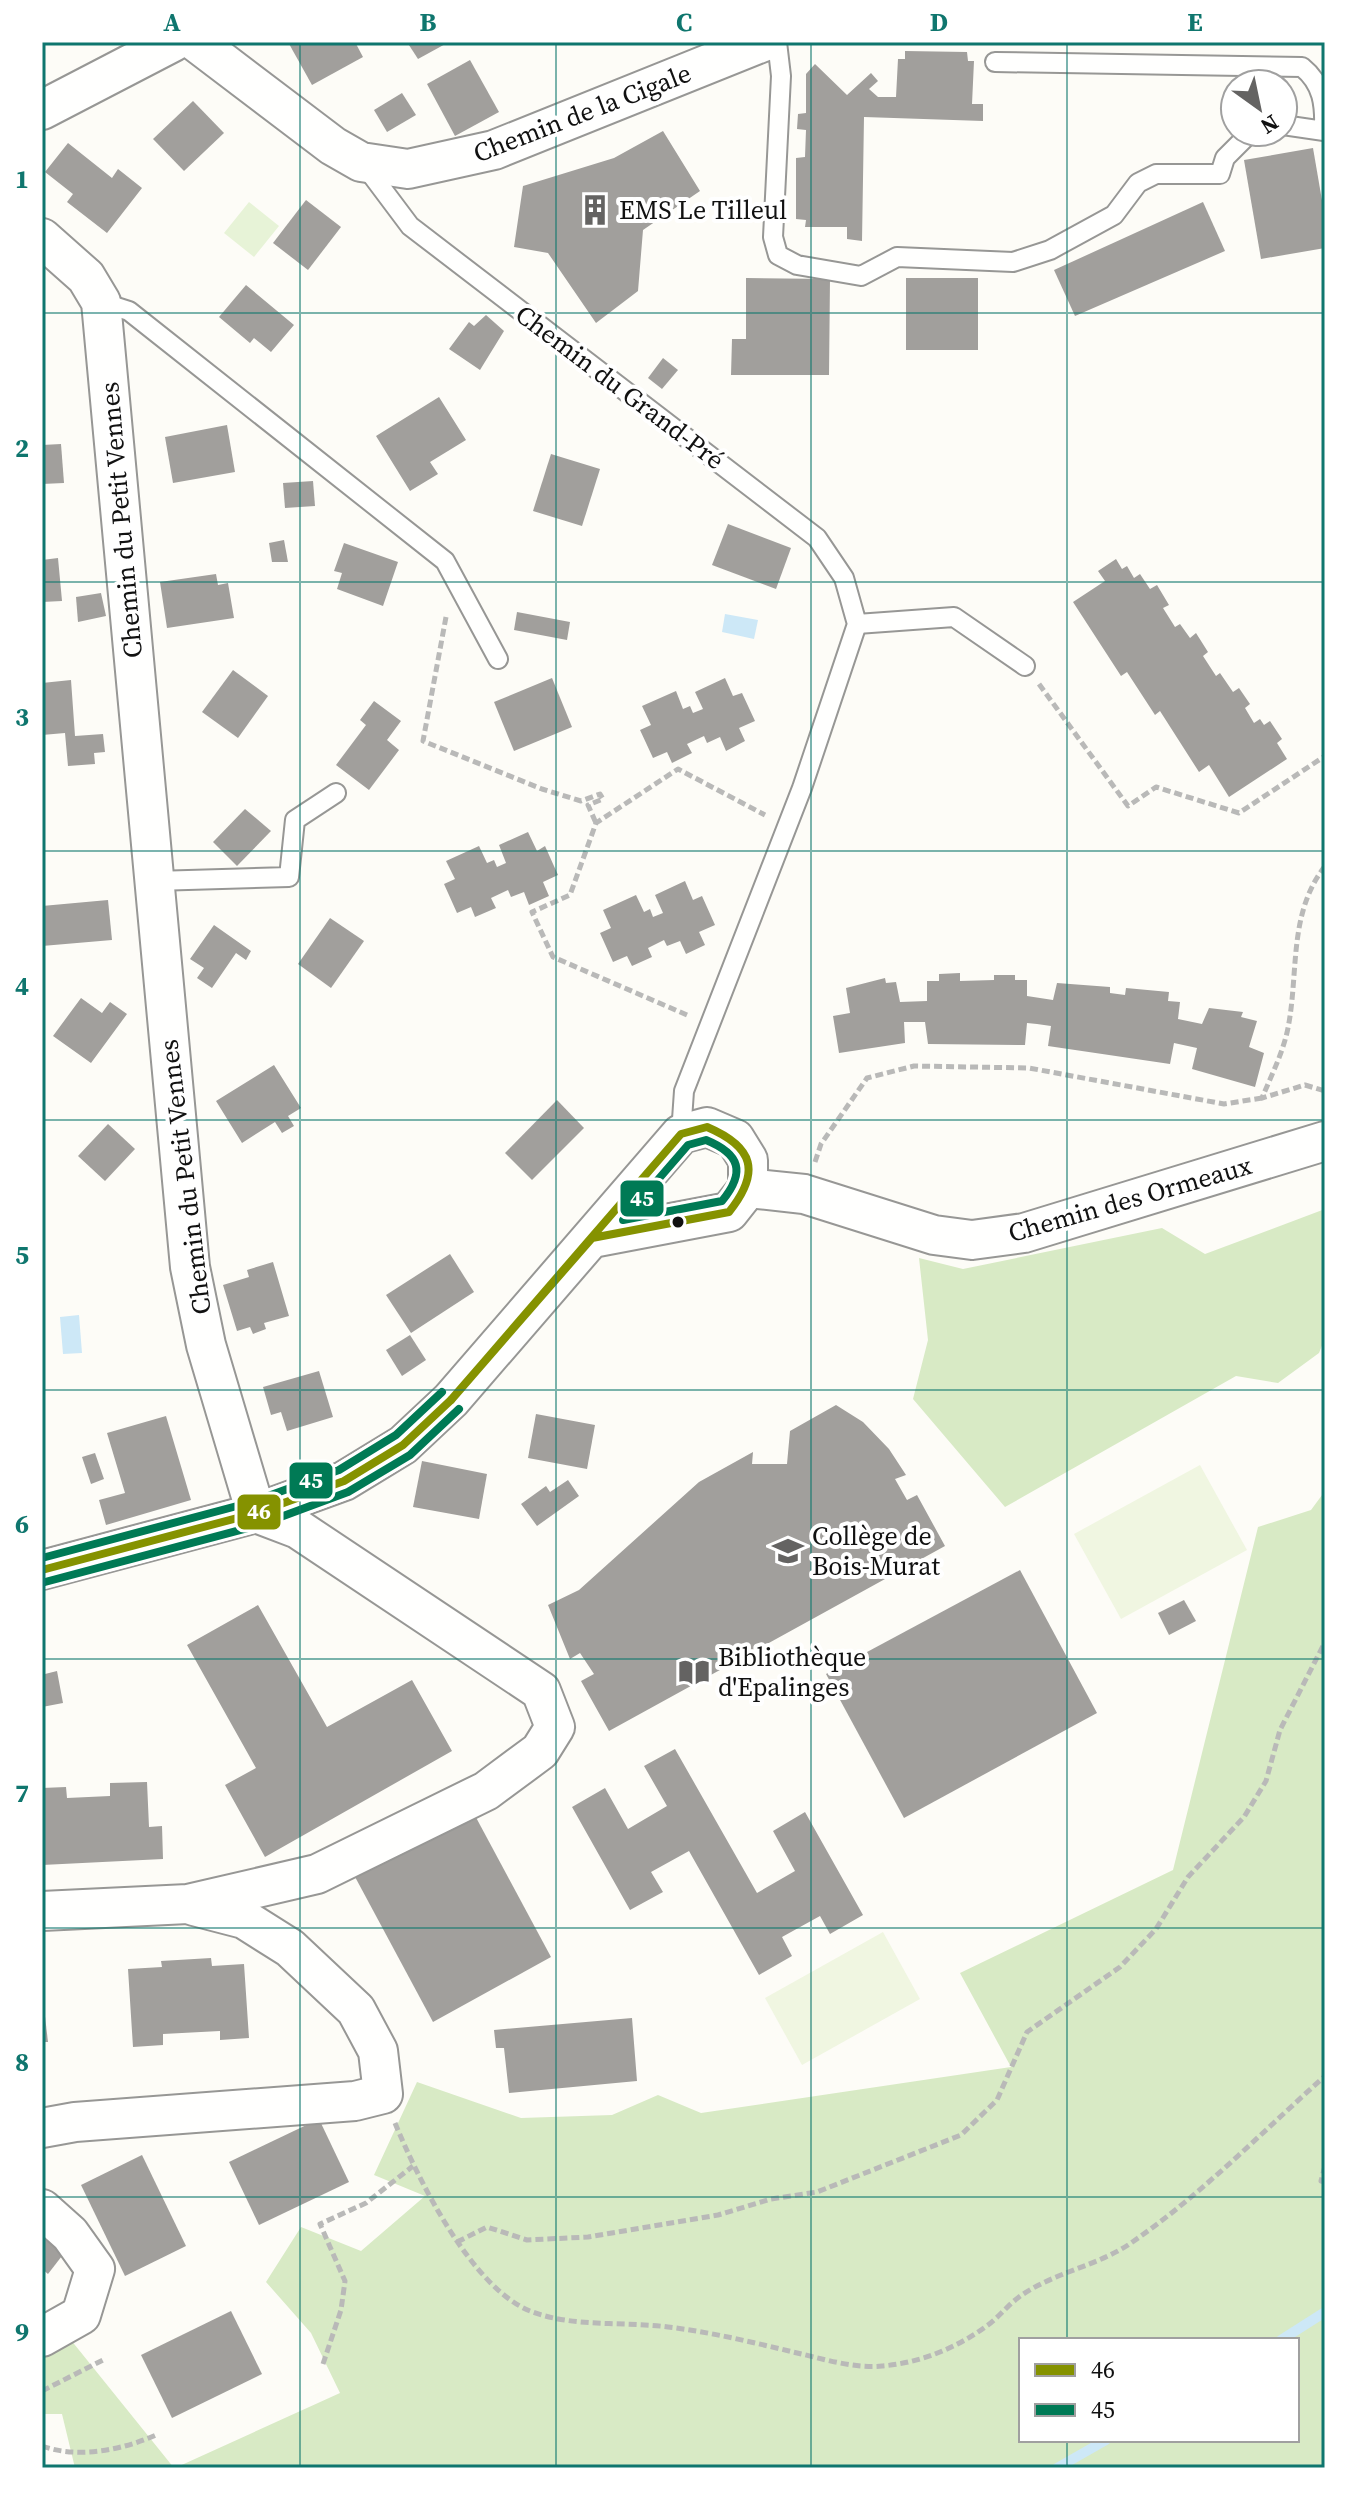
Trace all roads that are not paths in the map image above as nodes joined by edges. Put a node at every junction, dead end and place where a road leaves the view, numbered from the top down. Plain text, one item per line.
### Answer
1 (196, 42) edge
2 (763, 42) edge
3 (777, 42) edge
4 (159, 45) edge
5 (995, 62) dead end
6 (42, 110) edge
7 (1299, 127) edge
8 (1235, 148) edge
9 (361, 162) junction
10 (42, 238) edge
11 (101, 302) junction
12 (857, 624) junction
13 (498, 659) dead end
14 (1025, 666) road end
15 (336, 793) dead end
16 (154, 881) junction
17 (681, 1134) junction
18 (1325, 1141) edge
19 (748, 1188) junction
20 (592, 1238) junction
21 (256, 1513) junction
22 (42, 1570) edge
23 (188, 1904) junction
24 (42, 1911) edge
25 (42, 2128) edge
26 (42, 2209) edge
27 (42, 2337) edge

1 - 9 street, Chemin de la Cigale
2 - 9 street, Chemin de la Cigale
3 - 8 lane
4 - 6 street
5 - 7 lane
9 - 12 lane, Chemin du Grand-Pré
10 - 11 street
11 - 13 lane
11 - 16 street, Chemin du Petit Vennes
12 - 14 lane
12 - 17 lane
15 - 16 lane
16 - 21 street, Chemin du Petit Vennes
17 - 19 street
17 - 20 street
18 - 19 street, Chemin des Ormeaux
19 - 20 street
20 - 21 street
21 - 22 street
21 - 23 street
23 - 24 street
23 - 25 street
26 - 27 street

